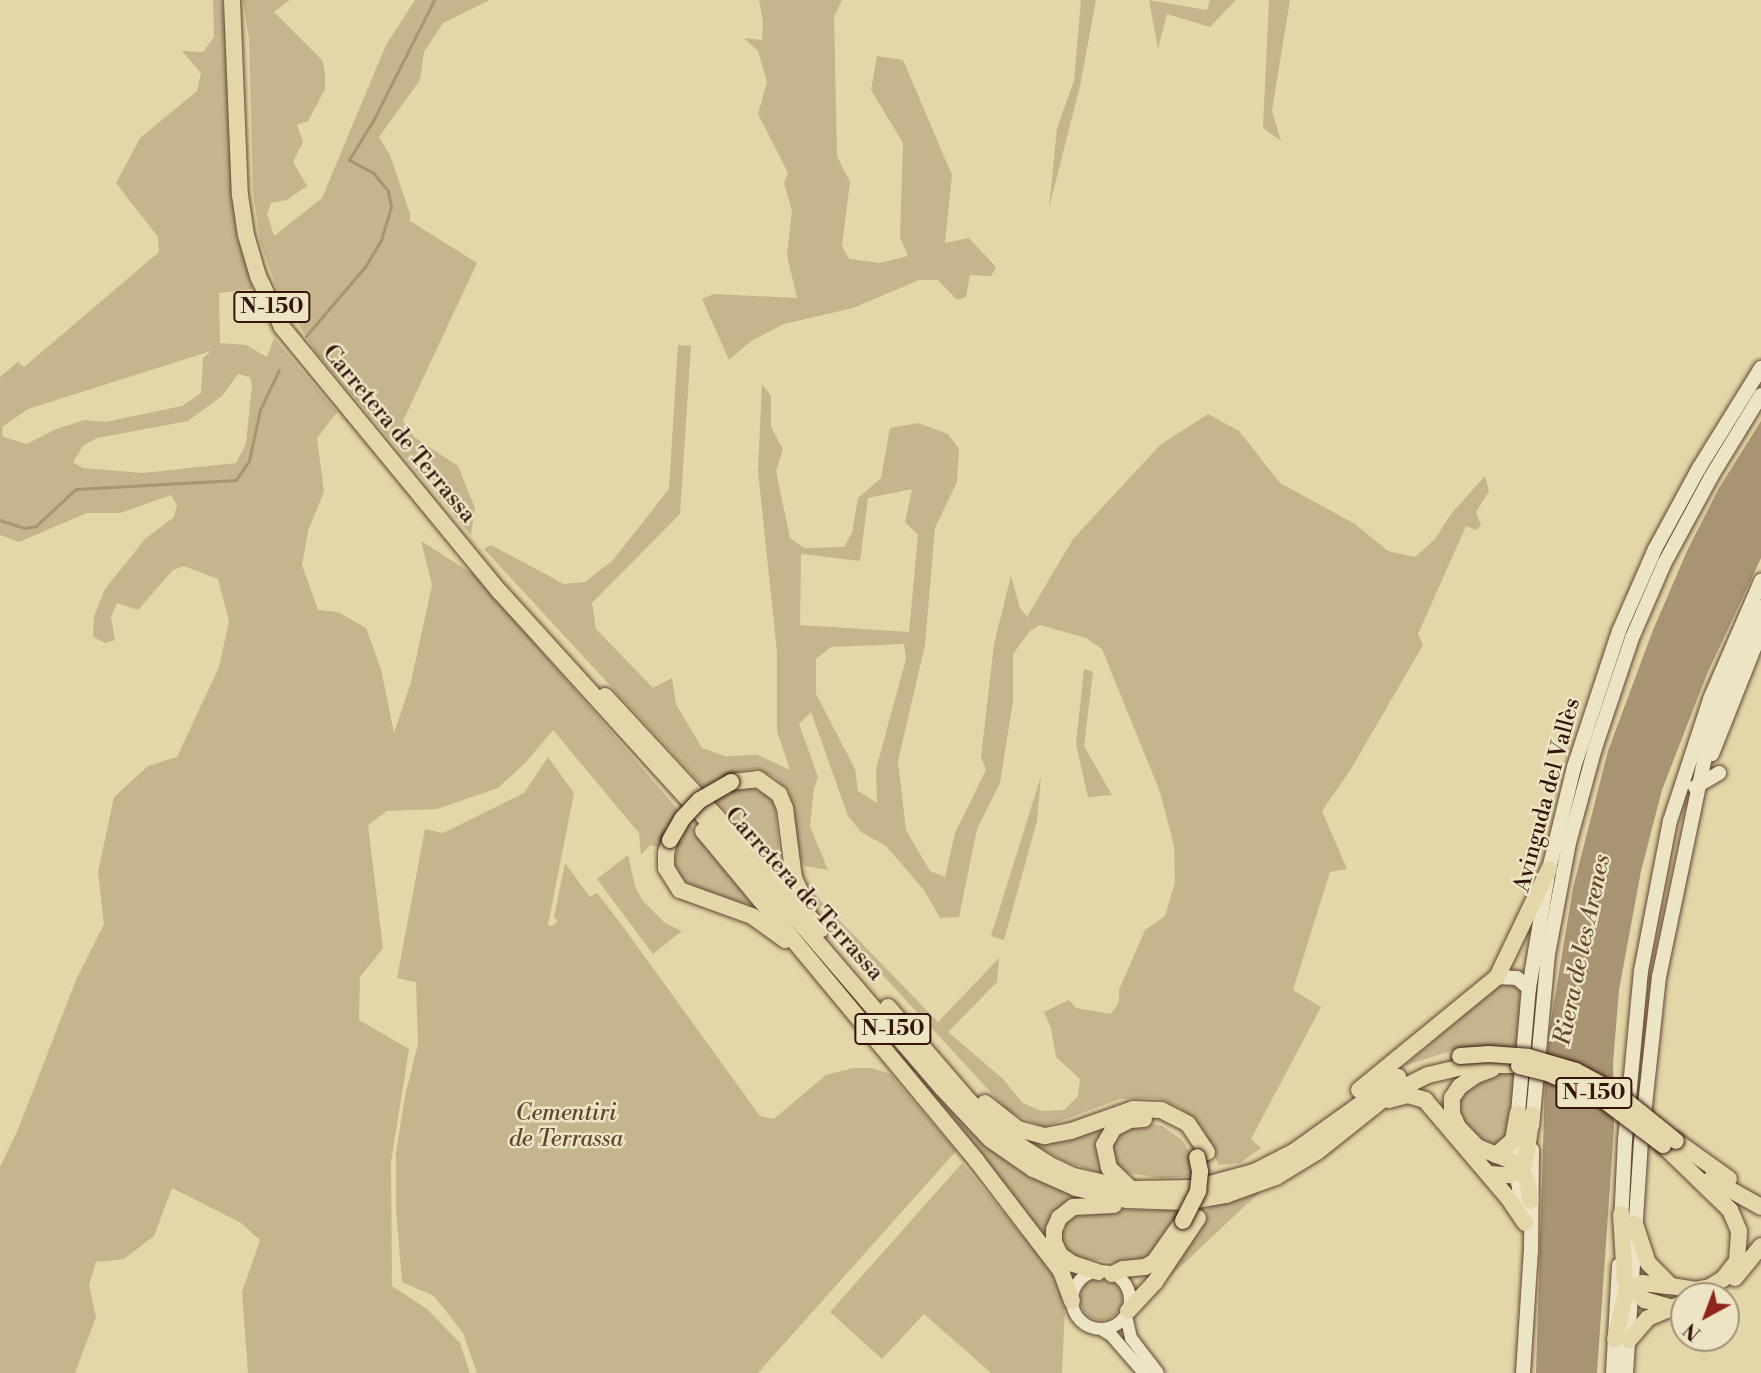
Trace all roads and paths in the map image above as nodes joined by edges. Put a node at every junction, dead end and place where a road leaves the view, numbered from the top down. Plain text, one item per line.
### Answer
1 (232, 0) edge
2 (1761, 368) edge
3 (1761, 395) edge
4 (483, 568) junction
5 (1761, 581) edge
6 (1761, 607) edge
7 (1761, 631) edge
8 (632, 742) junction
9 (1705, 760) junction
10 (1697, 785) junction
11 (697, 793) junction
12 (1668, 837) junction
13 (1549, 869) junction
14 (793, 878) junction
15 (813, 920) junction
16 (1497, 976) junction
17 (828, 982) junction
18 (1529, 988) junction
19 (925, 1049) junction
20 (1467, 1065) junction
21 (1380, 1103) junction
22 (1525, 1114) junction
23 (1670, 1143) junction
24 (1202, 1155) junction
25 (1496, 1155) junction
26 (1283, 1158) junction
27 (1519, 1168) junction
28 (1488, 1174) junction
29 (1131, 1189) junction
30 (1750, 1193) edge
31 (1531, 1201) junction
32 (1162, 1203) junction
33 (1761, 1207) edge
34 (1761, 1213) edge
35 (1190, 1219) junction
36 (1628, 1219) junction
37 (1525, 1223) junction
38 (1761, 1246) edge
39 (1528, 1272) junction
40 (1105, 1273) junction
41 (1718, 1282) edge
42 (1730, 1282) edge
43 (1670, 1285) edge
44 (1670, 1286) edge
45 (1631, 1288) junction
46 (1072, 1301) junction
47 (1670, 1304) edge
48 (1670, 1308) edge
49 (1127, 1313) junction
50 (1101, 1329) junction
51 (1622, 1340) junction
52 (1144, 1373) edge
53 (1158, 1373) edge
54 (1523, 1373) edge
55 (1613, 1373) edge
56 (1626, 1373) edge

1 - 4 main road, Carretera de Terrassa / N-150
2 - 13 main road, Avinguda del Vallès
3 - 22 main road, Avinguda del Vallès
4 - 8 main road, Carretera de Terrassa / N-150
4 - 11 main road, Carretera de Terrassa / N-150
5 - 12 main road
6 - 9 main road
7 - 9 main road
8 - 17 main road
8 - 32 main road, Carretera de Terrassa / N-150
9 - 10 main road
9 - 10 main road
10 - 12 main road
10 - 36 main road
11 - 14 main road
11 - 15 main road, Carretera de Terrassa / N-150
12 - 36 main road
13 - 16 main road
13 - 18 main road, Avinguda del Vallès
14 - 15 main road
14 - 17 main road, bridge
15 - 19 main road, Carretera de Terrassa / N-150
16 - 18 main road
16 - 26 main road
17 - 46 main road
18 - 22 main road, Avinguda del Vallès
19 - 24 main road
19 - 29 main road, Carretera de Terrassa / N-150
20 - 21 main road, Carretera de Terrassa / N-150
20 - 23 main road, Carretera de Terrassa / N-150, bridge
20 - 23 main road, Carretera de Terrassa / N-150, bridge
20 - 25 main road
20 - 26 main road, Carretera de Terrassa / N-150
21 - 28 main road
21 - 32 main road, Carretera de Terrassa / N-150
22 - 25 main road
22 - 27 main road
22 - 31 main road, Avinguda del Vallès
23 - 30 main road, Carretera de Terrassa / N-150
23 - 41 main road
24 - 29 main road
24 - 35 main road
25 - 27 main road
26 - 29 main road, Carretera de Terrassa / N-150
27 - 28 main road
27 - 31 main road
27 - 37 main road, Avinguda del Vallès
28 - 37 main road
30 - 33 main road, Carretera de Terrassa / N-150
30 - 34 main road
31 - 39 main road, Avinguda del Vallès
32 - 40 main road
35 - 40 main road
35 - 49 main road
36 - 43 main road
36 - 45 main road
36 - 51 main road
37 - 39 main road, Avinguda del Vallès
38 - 42 main road
39 - 54 main road, Avinguda del Vallès
40 - 46 street
40 - 49 street
44 - 45 main road
45 - 47 main road
45 - 51 main road
46 - 50 street
48 - 51 main road
49 - 50 street
49 - 53 street
50 - 52 street
51 - 55 main road
51 - 56 main road

